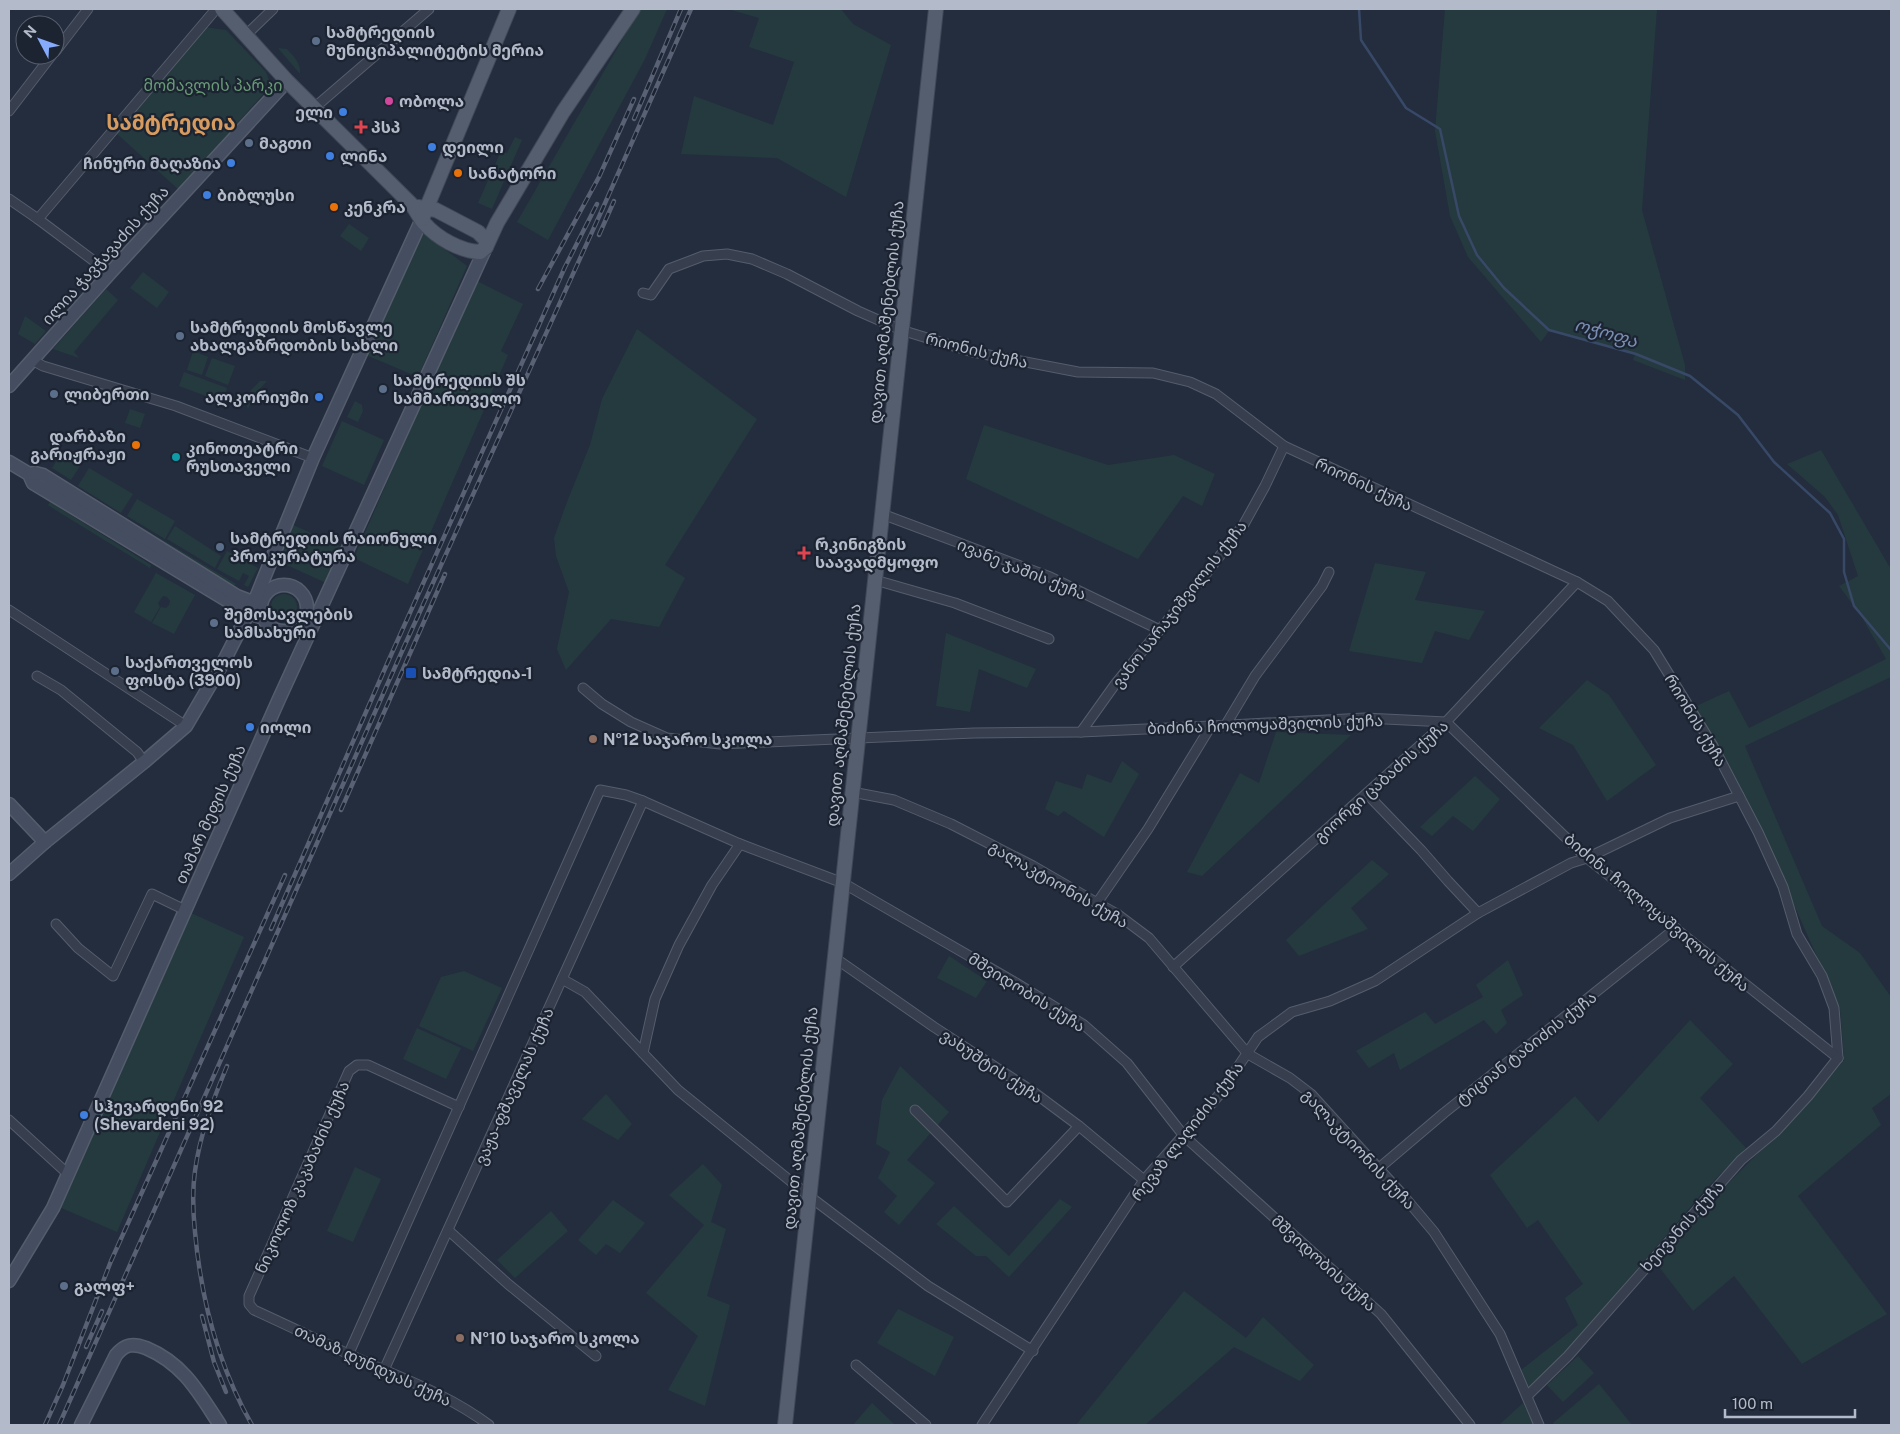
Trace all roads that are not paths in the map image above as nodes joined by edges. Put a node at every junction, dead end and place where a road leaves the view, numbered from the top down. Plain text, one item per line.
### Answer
1 (88, 9) edge
2 (216, 9) edge
3 (222, 9) edge
4 (273, 9) edge
5 (429, 9) edge
6 (509, 9) edge
7 (633, 9) edge
8 (936, 9) edge
9 (244, 36) junction
10 (65, 39) edge
11 (44, 65) edge
12 (288, 81) junction
13 (314, 108) junction
14 (9, 111) edge
15 (9, 199) edge
16 (409, 202) junction
17 (426, 209) junction
18 (38, 219) junction
19 (415, 234) junction
20 (486, 247) junction
21 (110, 273) junction
22 (643, 293) dead end
23 (902, 330) junction
24 (32, 360) junction
25 (9, 386) edge
26 (1284, 446) junction
27 (314, 458) junction
28 (9, 462) edge
29 (29, 474) junction
30 (882, 514) junction
31 (1329, 572) dead end
32 (875, 580) junction
33 (1577, 582) junction
34 (268, 591) junction
35 (255, 600) junction
36 (306, 600) junction
37 (9, 610) edge
38 (248, 613) junction
39 (318, 614) junction
40 (263, 618) junction
41 (296, 628) junction
42 (313, 628) junction
43 (1160, 630) junction
44 (1049, 639) dead end
45 (37, 676) dead end
46 (583, 688) dead end
47 (1446, 722) junction
48 (186, 726) junction
49 (1210, 726) junction
50 (1225, 726) junction
51 (1082, 732) junction
52 (858, 739) junction
53 (144, 762) junction
54 (852, 792) junction
55 (1366, 794) junction
56 (1739, 796) junction
57 (643, 801) junction
58 (9, 804) edge
59 (45, 842) junction
60 (740, 844) junction
61 (1587, 858) junction
62 (9, 874) edge
63 (843, 883) junction
64 (1097, 903) junction
65 (185, 910) junction
66 (1478, 913) junction
67 (56, 924) dead end
68 (1676, 928) junction
69 (834, 958) junction
70 (1173, 967) junction
71 (562, 979) junction
72 (642, 1053) junction
73 (1248, 1054) junction
74 (1838, 1058) junction
75 (459, 1106) junction
76 (915, 1110) dead end
77 (9, 1120) edge
78 (1079, 1126) junction
79 (1184, 1136) junction
80 (1378, 1169) junction
81 (68, 1174) junction
82 (1144, 1180) junction
83 (809, 1196) junction
84 (448, 1230) junction
85 (9, 1281) edge
86 (254, 1310) joint
87 (1033, 1351) junction
88 (349, 1353) junction
89 (596, 1356) dead end
90 (856, 1365) dead end
91 (384, 1370) junction
92 (1527, 1396) junction
93 (81, 1425) edge
94 (220, 1425) edge
95 (489, 1425) edge
96 (785, 1425) edge
97 (926, 1425) edge
98 (982, 1425) edge
99 (1470, 1425) edge
100 (1538, 1425) edge

1 - 10 street
2 - 18 street
3 - 9 main road
4 - 9 street
5 - 13 street
6 - 17 main road
7 - 20 main road
8 - 23 main road, დავით აღმაშენებლის ქუჩა
9 - 12 main road
11 - 14 street
12 - 13 main road
12 - 21 main road, ილია ჭავჭავაძის ქუჩა
13 - 16 main road
15 - 18 street
16 - 17 main road
16 - 17 main road
16 - 19 main road
17 - 19 main road
17 - 20 main road
17 - 20 main road
18 - 21 street
19 - 27 main road
20 - 39 main road, თამარ მეფის ქუჩა
21 - 24 main road, ილია ჭავჭავაძის ქუჩა
22 - 23 street, რიონის ქუჩა
23 - 26 street, რიონის ქუჩა
23 - 30 main road, დავით აღმაშენებლის ქუჩა
24 - 25 main road, ილია ჭავჭავაძის ქუჩა
24 - 27 street
26 - 33 street, რიონის ქუჩა
26 - 43 street, ვანო სარაჯიშვილის ქუჩა
27 - 35 main road
28 - 29 main road
29 - 35 main road
29 - 38 main road
30 - 32 main road, დავით აღმაშენებლის ქუჩა
30 - 43 street, ივანე ჯაშის ქუჩა
31 - 50 street
32 - 44 street
32 - 52 main road, დავით აღმაშენებლის ქუჩა
33 - 47 street, გიორგი ცაბაძის ქუჩა
33 - 56 street, რიონის ქუჩა
34 - 35 main road
34 - 36 main road
34 - 40 main road
35 - 38 main road
36 - 39 main road
36 - 41 main road
37 - 48 street
38 - 40 main road
38 - 48 main road
39 - 42 main road, თამარ მეფის ქუჩა
40 - 41 main road
41 - 42 main road
42 - 65 main road, თამარ მეფის ქუჩა
43 - 51 street, ვანო სარაჯიშვილის ქუჩა
45 - 53 street
46 - 52 street, ბიძინა ჩოლოყაშვილის ქუჩა
47 - 50 street, ბიძინა ჩოლოყაშვილის ქუჩა
47 - 55 street, გიორგი ცაბაძის ქუჩა
47 - 61 street, ბიძინა ჩოლოყაშვილის ქუჩა
48 - 53 main road
49 - 50 street, ბიძინა ჩოლოყაშვილის ქუჩა
49 - 51 street, ბიძინა ჩოლოყაშვილის ქუჩა
49 - 64 street
51 - 52 street, ბიძინა ჩოლოყაშვილის ქუჩა
52 - 54 main road, დავით აღმაშენებლის ქუჩა
53 - 59 main road
54 - 63 main road, დავით აღმაშენებლის ქუჩა
54 - 64 street, გალაკტიონის ქუჩა
55 - 66 street
55 - 70 street, გიორგი ცაბაძის ქუჩა
56 - 61 street, რევაზ ლაღიძის ქუჩა
56 - 74 street, რიონის ქუჩა
57 - 60 street, მშვიდობის ქუჩა
57 - 71 street, ვაჟა-ფშაველას ქუჩა
57 - 75 street, მშვიდობის ქუჩა
58 - 59 main road
59 - 62 main road
60 - 63 street, მშვიდობის ქუჩა
60 - 72 street
61 - 66 street, რევაზ ლაღიძის ქუჩა
61 - 68 street, ბიძინა ჩოლოყაშვილის ქუჩა
63 - 69 main road, დავით აღმაშენებლის ქუჩა
63 - 79 street, მშვიდობის ქუჩა
64 - 70 street, გალაკტიონის ქუჩა
65 - 67 street
65 - 81 main road, თამარ მეფის ქუჩა
66 - 73 street, რევაზ ლაღიძის ქუჩა
68 - 74 street, ბიძინა ჩოლოყაშვილის ქუჩა
68 - 80 street, ტიციან ტაბიძის ქუჩა
69 - 78 street, ვახუშტის ქუჩა
69 - 83 main road, დავით აღმაშენებლის ქუჩა
70 - 73 street, გალაკტიონის ქუჩა
71 - 72 street
71 - 84 street, ვაჟა-ფშაველას ქუჩა
72 - 83 street
73 - 79 street, რევაზ ლაღიძის ქუჩა
73 - 80 street, გალაკტიონის ქუჩა
74 - 92 street, ხეივანის ქუჩა
75 - 86 street, ნიკოლოზ კაკაბაძის ქუჩა
75 - 88 street
76 - 78 street
77 - 81 street
78 - 82 street, ვახუშტის ქუჩა
79 - 82 street, რევაზ ლაღიძის ქუჩა
79 - 99 street, მშვიდობის ქუჩა
80 - 92 street, გალაკტიონის ქუჩა
81 - 85 main road, თამარ მეფის ქუჩა
82 - 87 street, რევაზ ლაღიძის ქუჩა
83 - 87 street
83 - 96 main road, დავით აღმაშენებლის ქუჩა
84 - 89 street
84 - 91 street, ვაჟა-ფშაველას ქუჩა
86 - 88 street, თამაზ დუნდუას ქუჩა
87 - 98 street, რევაზ ლაღიძის ქუჩა
88 - 91 street, თამაზ დუნდუას ქუჩა
90 - 97 street
91 - 95 street, თამაზ დუნდუას ქუჩა
92 - 100 street, გალაკტიონის ქუჩა
93 - 94 main road

